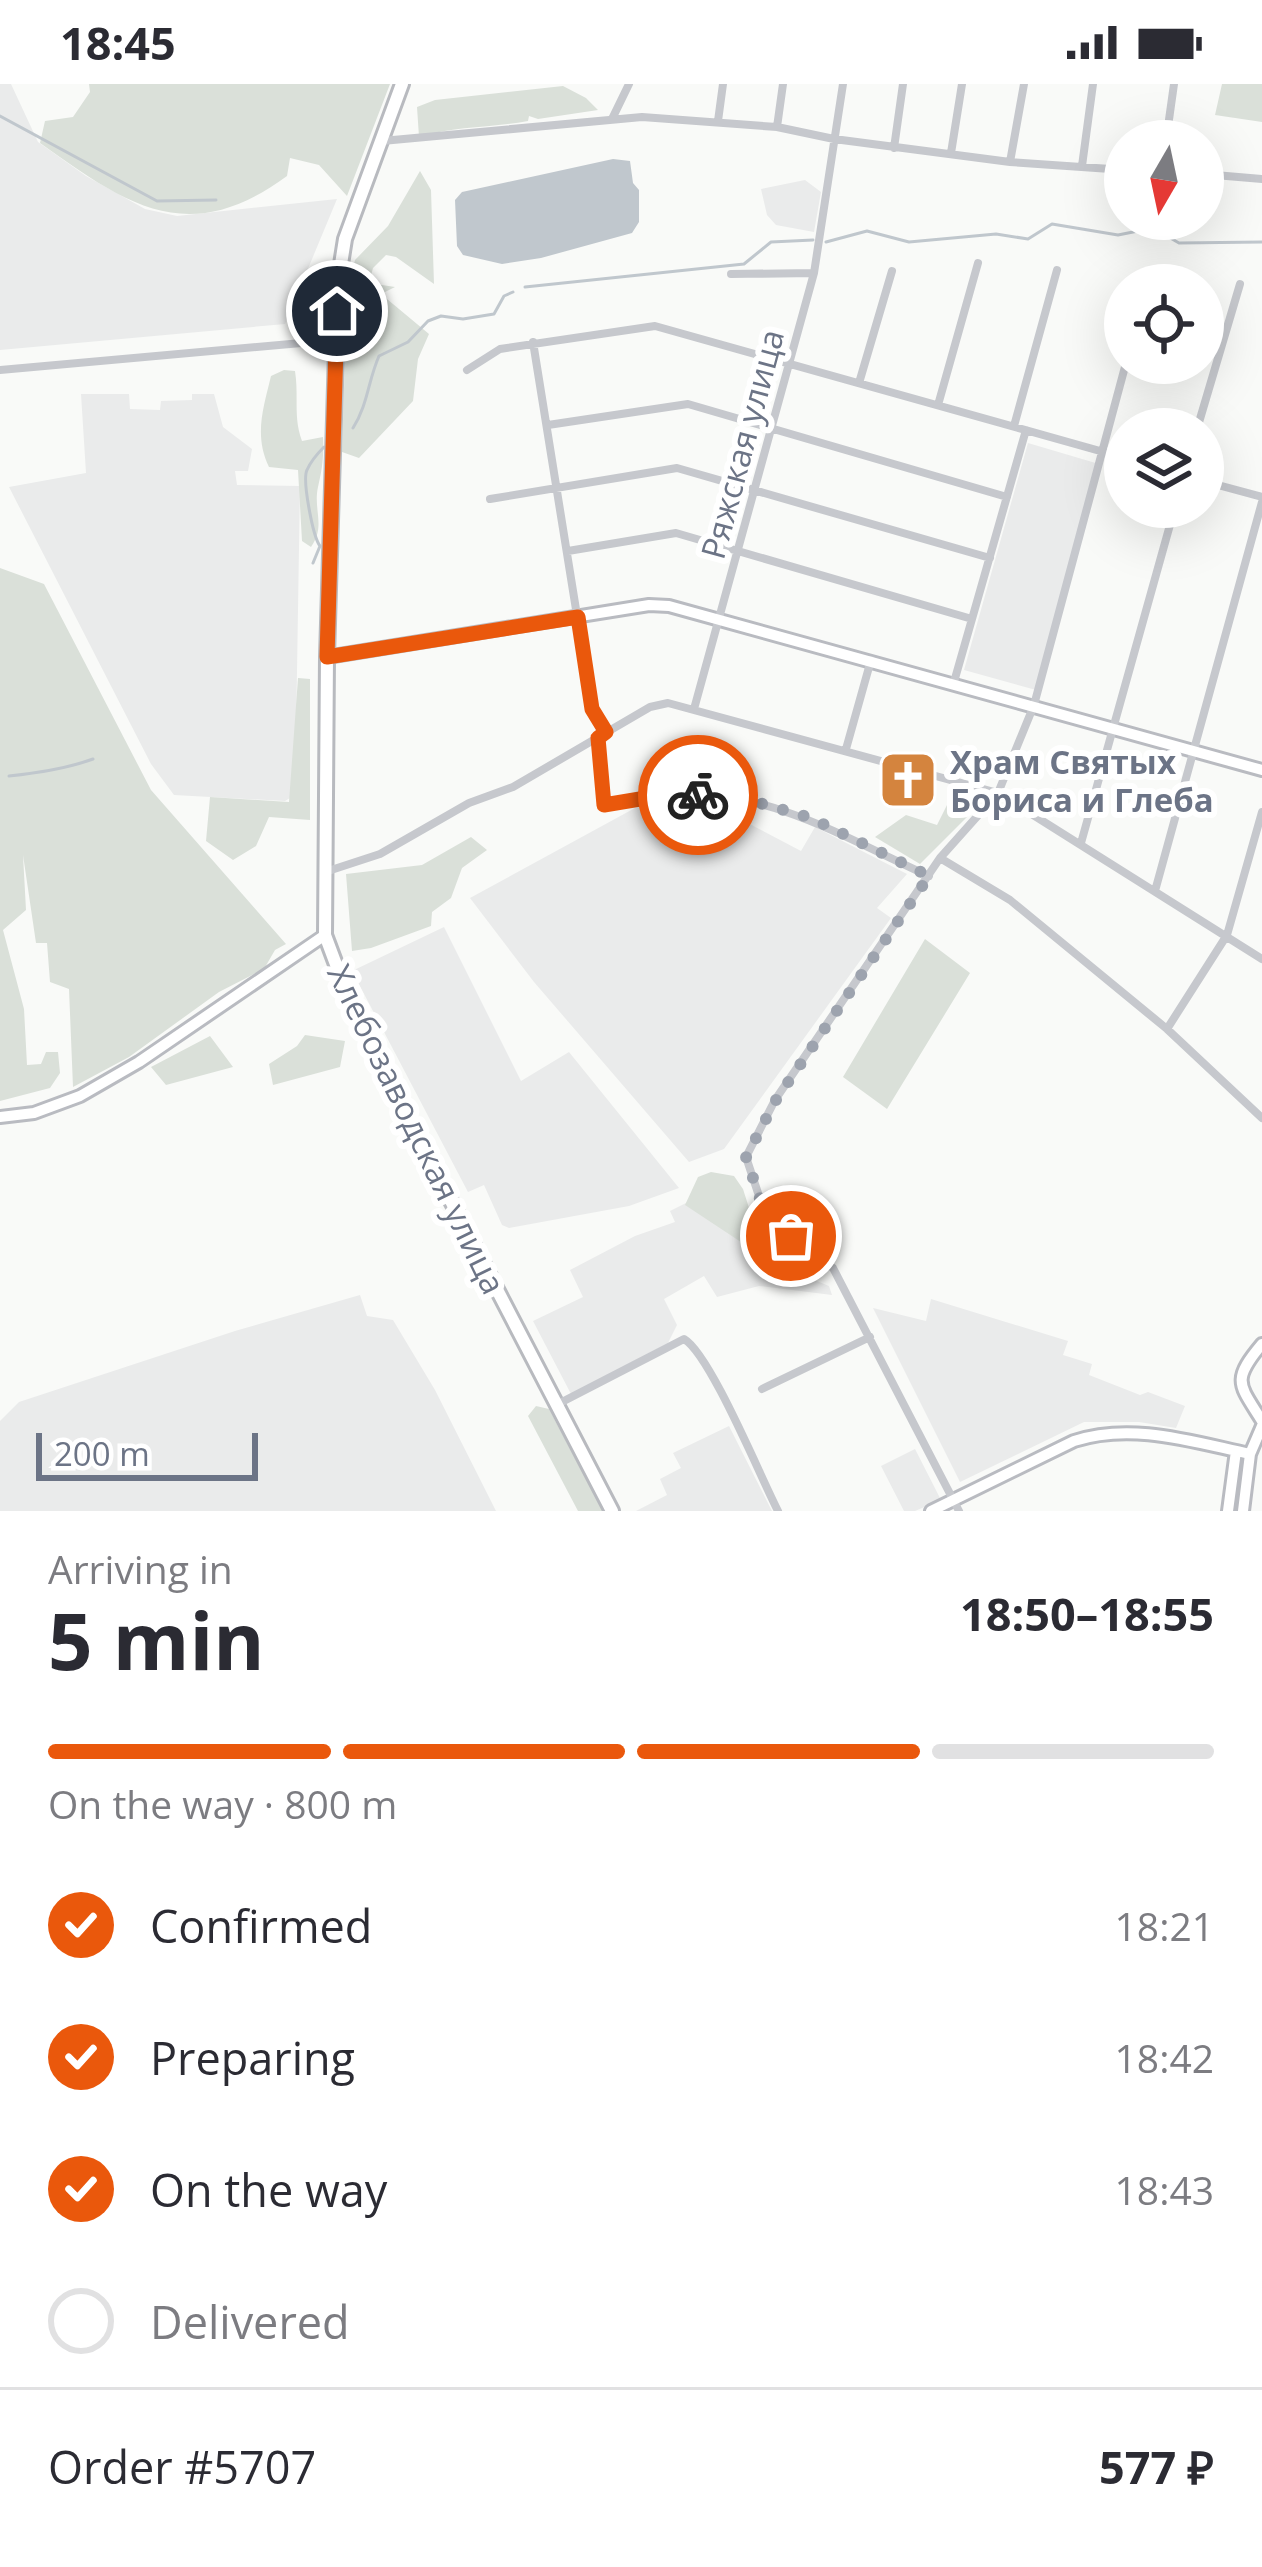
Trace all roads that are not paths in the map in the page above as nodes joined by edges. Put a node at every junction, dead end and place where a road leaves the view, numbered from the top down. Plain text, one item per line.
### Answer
1 (402, 84) edge
2 (629, 84) edge
3 (723, 84) edge
4 (783, 84) edge
5 (843, 84) edge
6 (903, 84) edge
7 (962, 84) edge
8 (1024, 84) edge
9 (1093, 84) edge
10 (1174, 84) edge
11 (1169, 120) edge
12 (611, 121) junction
13 (718, 121) junction
14 (777, 128) junction
15 (834, 139) junction
16 (381, 141) junction
17 (894, 148) junction
18 (951, 153) junction
19 (1010, 162) junction
20 (1082, 166) junction
21 (1104, 168) edge
22 (1224, 176) edge
23 (1262, 179) edge
24 (978, 263) dead end
25 (1058, 270) dead end
26 (892, 271) dead end
27 (814, 273) junction
28 (730, 274) dead end
29 (1240, 284) dead end
30 (335, 340) junction
31 (533, 342) junction
32 (789, 364) junction
33 (0, 370) edge
34 (467, 370) dead end
35 (859, 382) junction
36 (938, 405) junction
37 (1203, 408) edge
38 (548, 425) junction
39 (1014, 426) junction
40 (770, 429) junction
41 (1026, 430) junction
42 (1104, 451) edge
43 (1104, 459) edge
44 (1224, 487) edge
45 (557, 488) junction
46 (752, 488) junction
47 (1007, 497) junction
48 (490, 499) dead end
49 (1262, 499) edge
50 (1169, 528) edge
51 (568, 550) junction
52 (738, 550) junction
53 (990, 558) junction
54 (578, 617) junction
55 (718, 617) junction
56 (973, 619) junction
57 (327, 657) junction
58 (871, 660) junction
59 (954, 682) junction
60 (1034, 706) junction
61 (694, 709) junction
62 (1112, 728) junction
63 (602, 735) junction
64 (846, 749) junction
65 (1191, 750) junction
66 (1262, 770) edge
67 (998, 793) junction
68 (1262, 812) edge
69 (1081, 843) junction
70 (940, 858) junction
71 (325, 872) junction
72 (929, 876) junction
73 (1155, 891) junction
74 (325, 935) junction
75 (1227, 935) junction
76 (1262, 959) edge
77 (1167, 1029) junction
78 (0, 1117) edge
79 (1262, 1118) edge
80 (870, 1337) junction
81 (1262, 1344) edge
82 (762, 1389) dead end
83 (558, 1404) junction
84 (1262, 1424) edge
85 (1236, 1451) junction
86 (1250, 1454) junction
87 (956, 1505) edge
88 (613, 1511) edge
89 (778, 1511) edge
90 (931, 1511) edge
91 (1228, 1511) edge
92 (1243, 1511) edge

1 - 16 main road, Хлебозаводская улица
2 - 12 street
3 - 13 street
4 - 14 street
5 - 15 street, Ряжская улица
6 - 17 street
7 - 18 street
8 - 19 street
9 - 20 street
10 - 11 street
12 - 13 street
12 - 16 street
13 - 14 street
14 - 15 street
15 - 17 street
15 - 27 street, Ряжская улица
16 - 30 main road, Хлебозаводская улица
17 - 18 street
18 - 19 street
19 - 20 street
20 - 21 street
22 - 23 street
24 - 36 street
25 - 39 street
26 - 35 street
27 - 28 street
27 - 32 street, Ряжская улица
29 - 37 street
30 - 33 street
30 - 57 main road, Хлебозаводская улица
31 - 32 street
31 - 34 street
31 - 38 street
32 - 35 street
32 - 40 street, Ряжская улица
35 - 36 street
36 - 39 street
38 - 40 street
38 - 45 street
39 - 41 street
40 - 46 street, Ряжская улица
40 - 47 street
41 - 42 street
41 - 47 street
43 - 60 street
44 - 49 street
45 - 46 street
45 - 48 street
45 - 51 street
46 - 52 street, Ряжская улица
46 - 53 street
47 - 53 street
49 - 65 street
50 - 62 street
51 - 52 street
51 - 54 street
52 - 55 street, Ряжская улица
52 - 56 street
53 - 56 street
54 - 55 main road
54 - 57 main road
54 - 63 street
55 - 58 main road
55 - 61 street, Ряжская улица
56 - 59 street
57 - 71 main road, Хлебозаводская улица
58 - 59 main road
58 - 64 street
59 - 60 main road
60 - 62 main road
60 - 67 street
61 - 63 street
61 - 64 street
62 - 65 main road
62 - 69 street
63 - 71 street
63 - 72 street
64 - 67 street
65 - 66 main road
65 - 73 street
67 - 69 street
67 - 70 street
68 - 75 street
69 - 73 street
70 - 72 street
70 - 77 street
71 - 74 main road, Хлебозаводская улица
72 - 80 street
73 - 75 street
74 - 78 main road
74 - 83 main road, Хлебозаводская улица
75 - 76 street
75 - 77 street
77 - 79 street
80 - 82 street
80 - 87 street
81 - 84 main road
83 - 88 main road, Хлебозаводская улица
83 - 89 street
84 - 86 main road
85 - 86 main road
85 - 87 main road
85 - 91 main road
86 - 92 main road
87 - 90 main road

